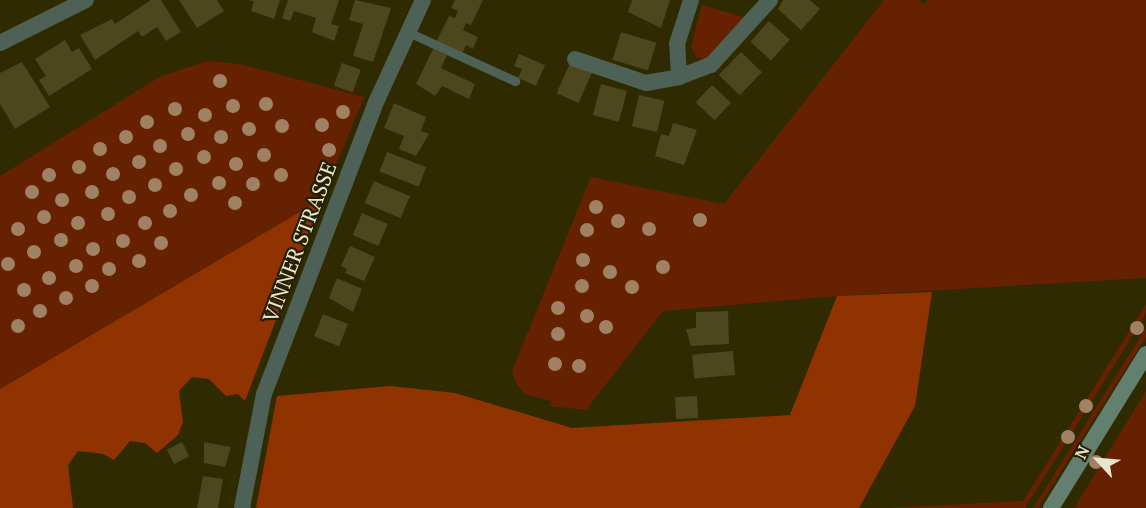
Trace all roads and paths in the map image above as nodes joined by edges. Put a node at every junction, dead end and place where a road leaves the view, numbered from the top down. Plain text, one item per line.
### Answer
1 (86, 0) edge
2 (423, 0) edge
3 (691, 0) edge
4 (770, 0) edge
5 (408, 32) junction
6 (0, 43) edge
7 (575, 59) dead end
8 (680, 77) junction
9 (515, 81) dead end
10 (1146, 354) edge
11 (242, 508) edge
12 (1051, 508) edge

1 - 6 street
2 - 5 street, VINNER STRASSE
3 - 8 street
4 - 8 street
5 - 9 lane
5 - 11 street, VINNER STRASSE
7 - 8 street
10 - 12 main road

